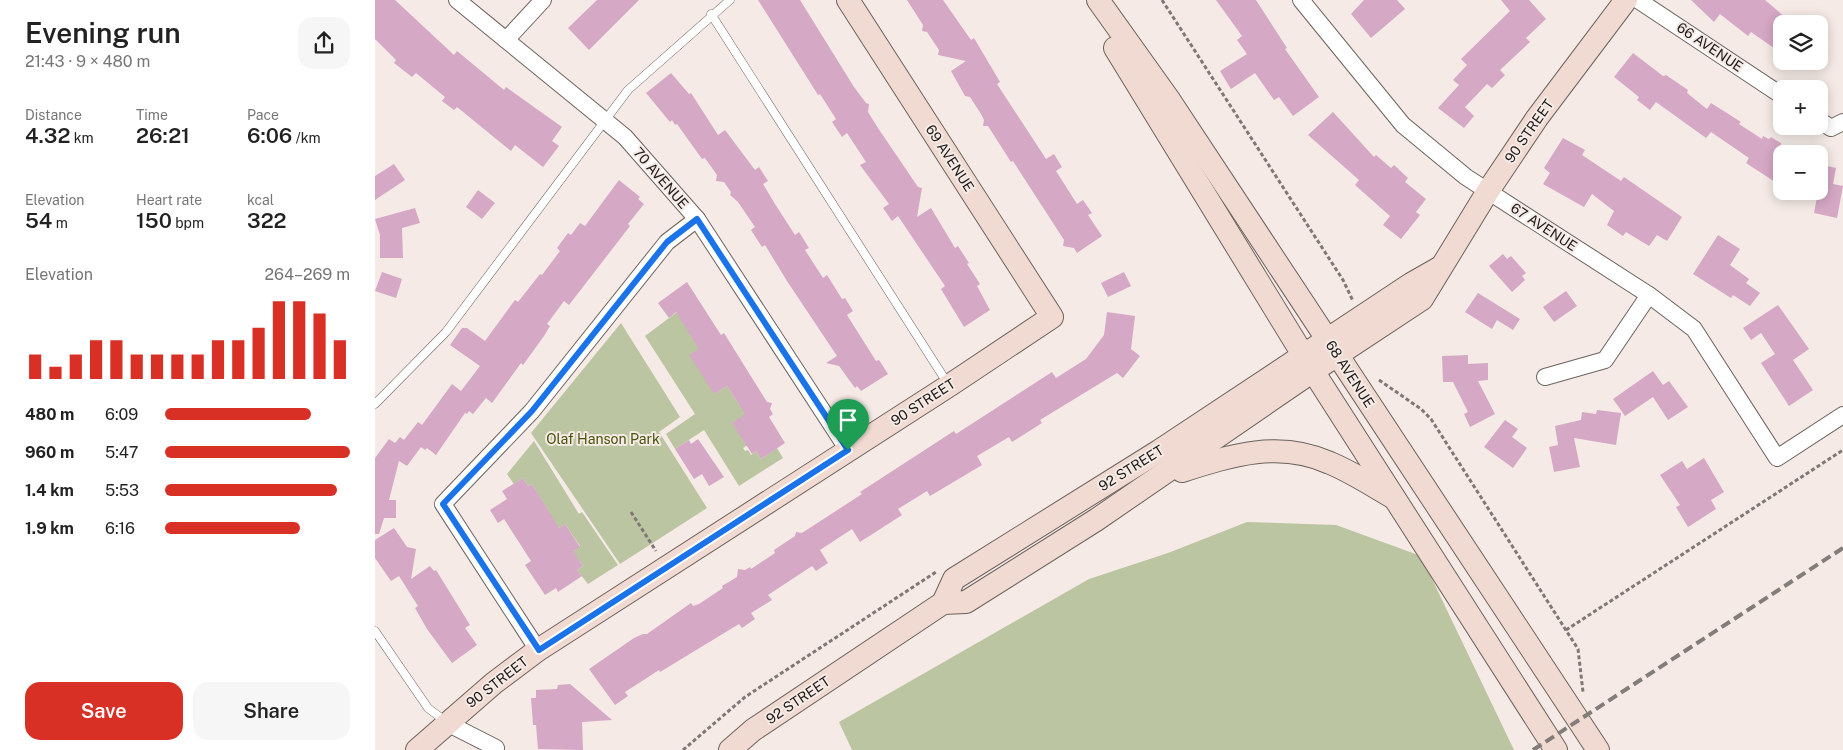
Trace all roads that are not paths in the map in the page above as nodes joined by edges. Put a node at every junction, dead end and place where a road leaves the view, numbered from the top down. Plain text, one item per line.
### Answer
1 (457, 0) edge
2 (543, 0) edge
3 (729, 0) edge
4 (848, 0) edge
5 (1086, 0) edge
6 (1098, 0) edge
7 (1626, 0) edge
8 (1638, 0) edge
9 (1304, 2) edge
10 (711, 14) junction
11 (506, 40) junction
12 (1773, 90) edge
13 (605, 121) junction
14 (1488, 191) junction
15 (697, 219) junction
16 (1649, 295) junction
17 (1052, 317) joint
18 (1333, 348) junction
19 (1308, 364) junction
20 (1545, 377) dead end
21 (949, 385) junction
22 (375, 404) edge
23 (1843, 415) edge
24 (848, 450) junction
25 (1159, 478) junction
26 (1395, 498) junction
27 (943, 603) junction
28 (375, 631) edge
29 (539, 650) junction
30 (447, 723) junction
31 (495, 748) dead end
32 (417, 750) edge
33 (730, 750) edge
34 (1555, 750) edge
35 (1598, 750) edge

1 - 11 street, 70 AVENUE
2 - 11 street
3 - 10 lane
4 - 17 main road, 69 AVENUE
5 - 19 main road
6 - 18 main road, 68 AVENUE
7 - 14 main road, 90 STREET
8 - 12 street, 66 AVENUE
9 - 14 street, 67 AVENUE
10 - 13 lane
10 - 21 lane
11 - 13 street, 70 AVENUE
13 - 15 street, 70 AVENUE
13 - 22 lane
14 - 16 street, 67 AVENUE
14 - 18 main road, 90 STREET
15 - 24 street, 70 AVENUE
15 - 29 street
16 - 20 street
16 - 23 street, 67 AVENUE
17 - 21 main road, 90 STREET
18 - 19 main road, 92 STREET
18 - 35 main road, 68 AVENUE
19 - 25 main road, 92 STREET
19 - 26 main road
19 - 27 main road, 92 STREET
21 - 24 main road, 90 STREET
24 - 29 main road, 90 STREET
25 - 26 main road
25 - 27 main road, 92 STREET
26 - 34 main road
27 - 33 main road, 92 STREET
28 - 30 lane
29 - 30 main road, 90 STREET
30 - 31 street
30 - 32 main road, 90 STREET

